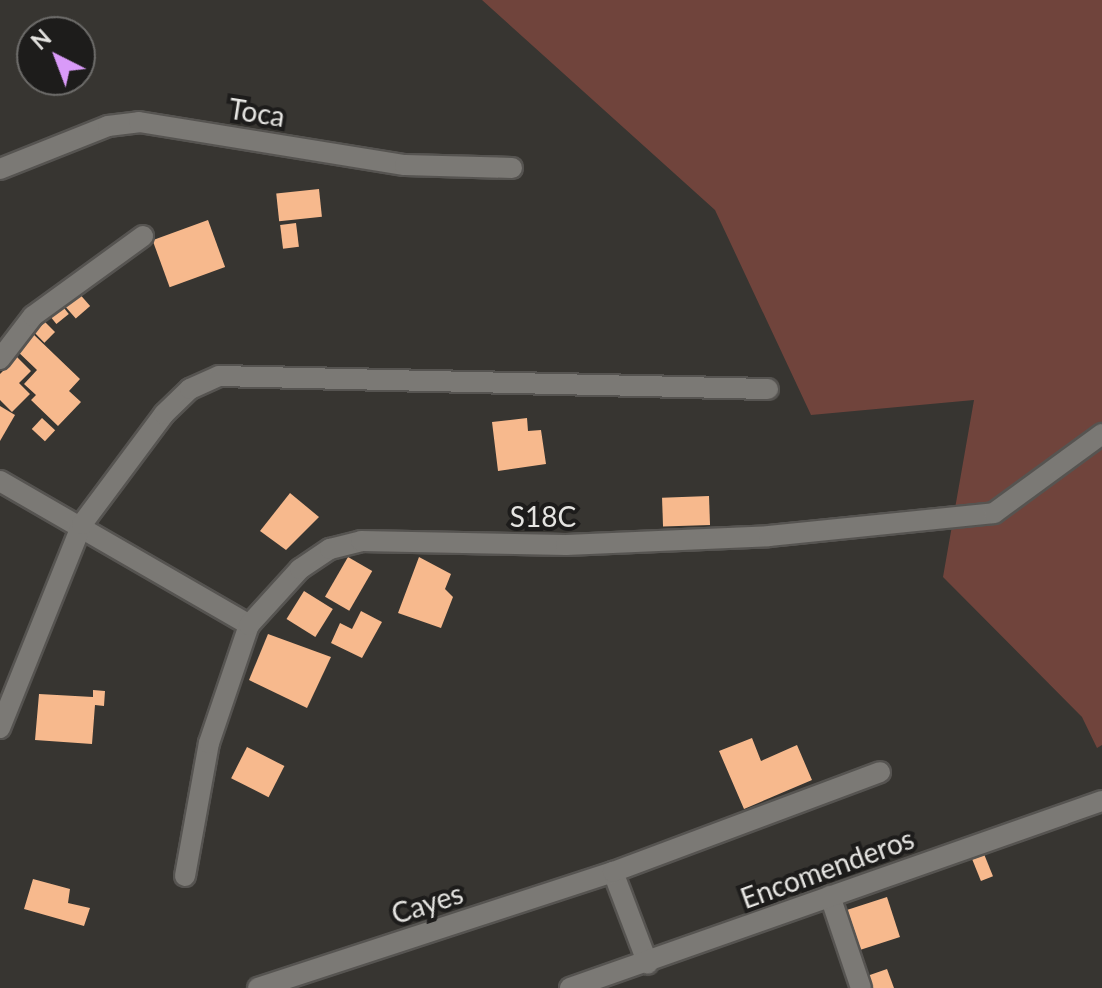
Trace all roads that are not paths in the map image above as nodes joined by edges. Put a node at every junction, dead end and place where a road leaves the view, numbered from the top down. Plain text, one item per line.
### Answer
1 (512, 168) dead end
2 (0, 169) edge
3 (143, 236) dead end
4 (0, 359) edge
5 (768, 389) dead end
6 (1102, 434) edge
7 (0, 481) edge
8 (82, 524) junction
9 (249, 625) junction
10 (0, 728) edge
11 (880, 772) dead end
12 (1102, 801) edge
13 (613, 872) junction
14 (185, 876) dead end
15 (830, 896) junction
16 (648, 964) junction
17 (258, 988) edge
18 (570, 988) edge
19 (861, 988) edge

1 - 2 street, Toca
3 - 4 street
5 - 8 street
6 - 9 street, S18C
7 - 8 street
8 - 9 street
8 - 10 street
9 - 14 street, S18C
11 - 13 street, Cayes
12 - 15 street, Encomenderos
13 - 16 street
13 - 17 street, Cayes
15 - 16 street, Encomenderos
15 - 19 street
16 - 18 street, Encomenderos

